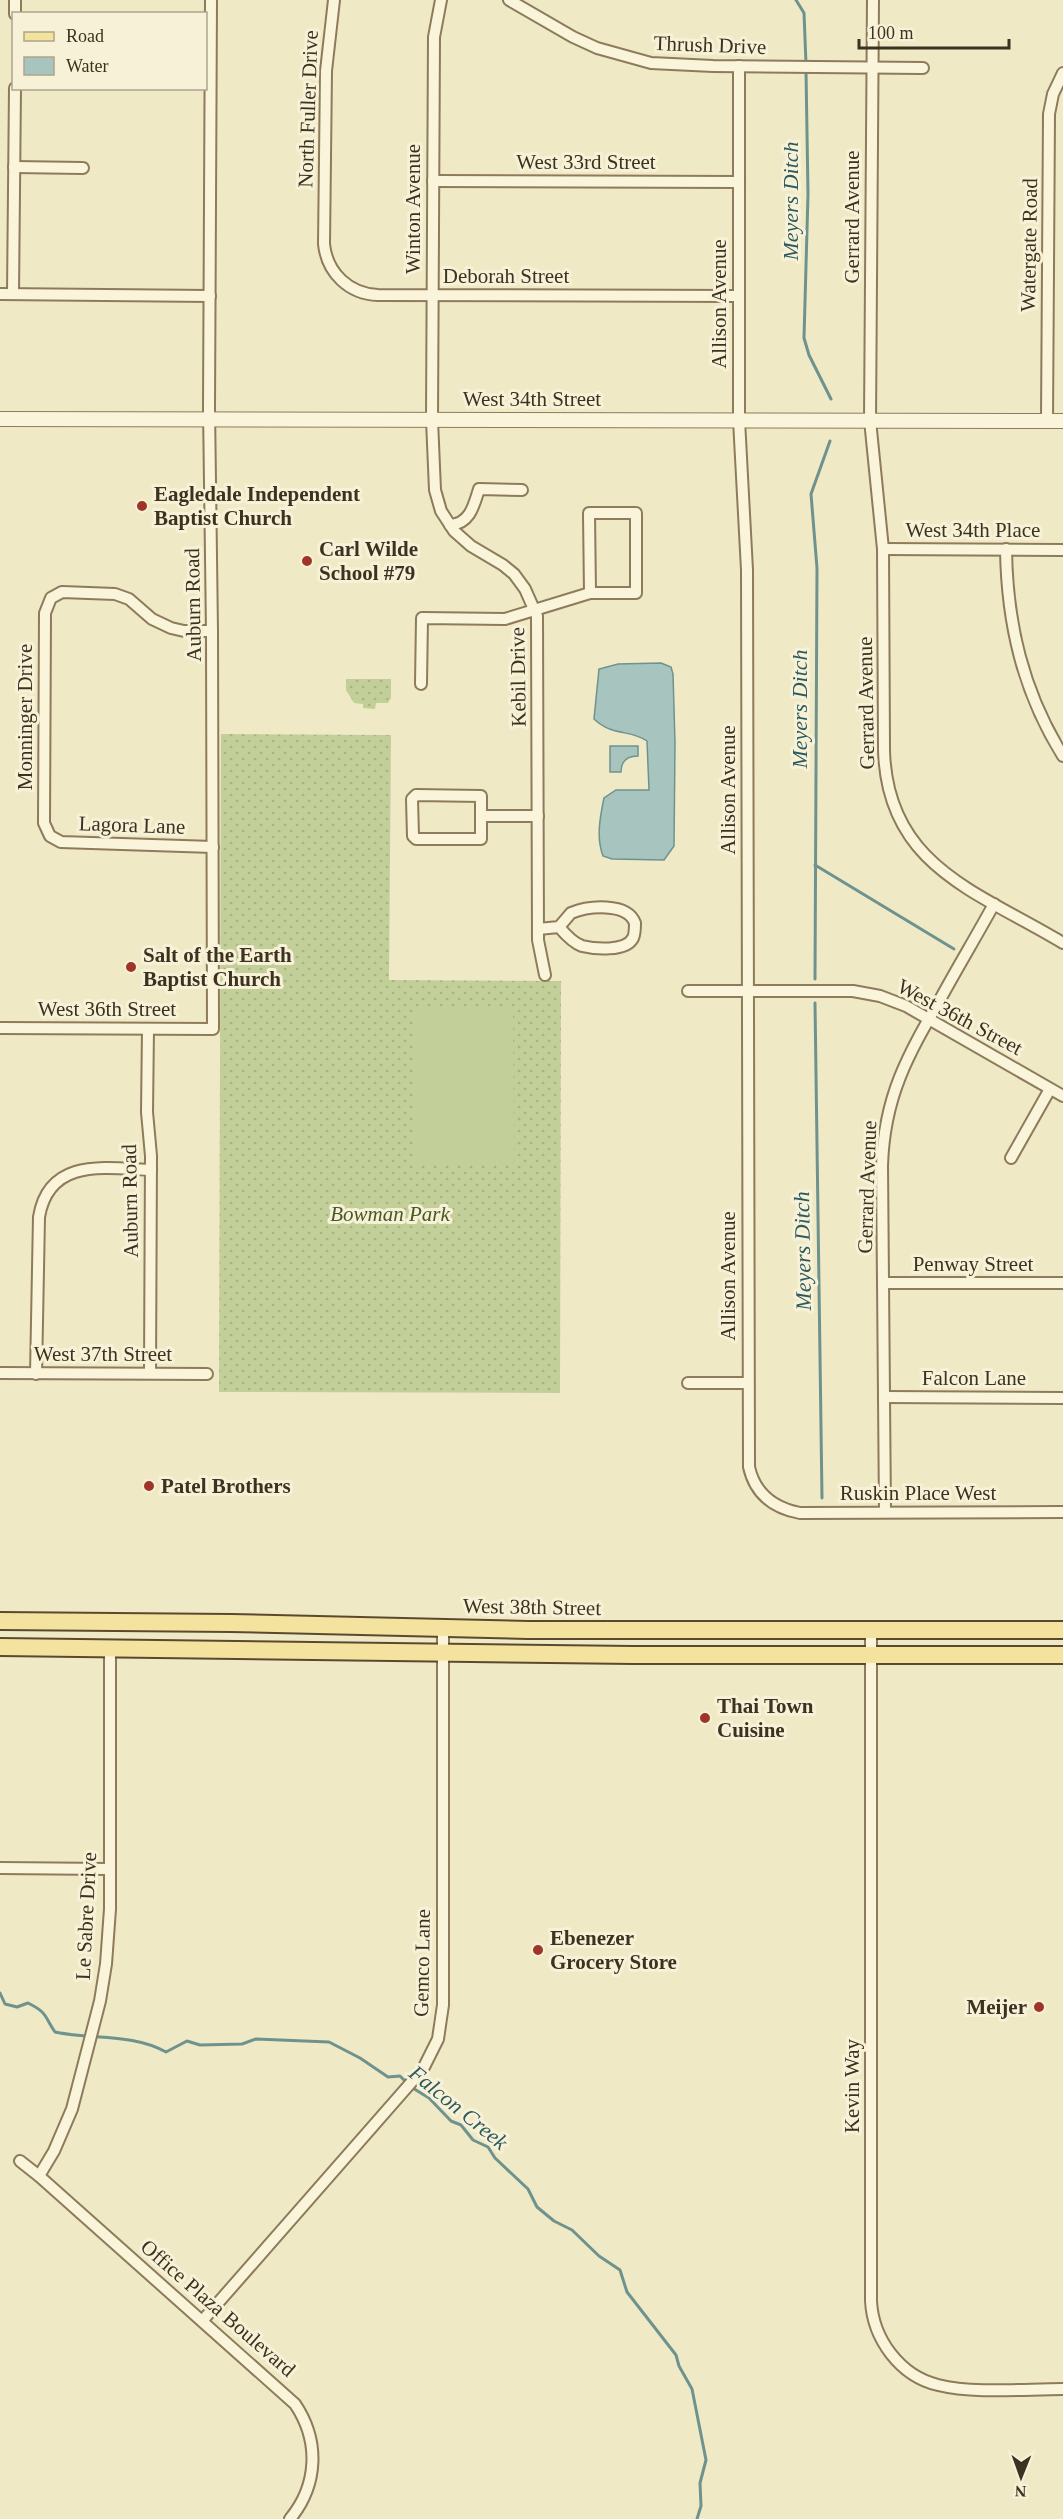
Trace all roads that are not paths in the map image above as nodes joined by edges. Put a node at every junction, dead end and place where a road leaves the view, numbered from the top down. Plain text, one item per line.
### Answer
1 (212, 0) edge
2 (334, 0) edge
3 (441, 0) edge
4 (509, 0) edge
5 (873, 0) edge
6 (208, 34) edge
7 (739, 66) junction
8 (873, 67) junction
9 (923, 68) dead end
10 (1063, 73) edge
11 (15, 90) edge
12 (14, 166) junction
13 (82, 168) dead end
14 (433, 181) junction
15 (739, 182) junction
16 (324, 220) joint
17 (0, 294) edge
18 (13, 294) junction
19 (432, 295) junction
20 (210, 296) junction
21 (738, 296) junction
22 (0, 419) edge
23 (210, 419) junction
24 (432, 420) junction
25 (739, 420) junction
26 (870, 420) junction
27 (1047, 421) junction
28 (1063, 421) edge
29 (522, 490) dead end
30 (450, 525) junction
31 (883, 549) junction
32 (1006, 549) junction
33 (1063, 550) edge
34 (590, 593) junction
35 (535, 610) junction
36 (212, 632) junction
37 (421, 684) dead end
38 (1063, 756) edge
39 (481, 816) junction
40 (538, 816) junction
41 (50, 837) joint
42 (213, 847) junction
43 (994, 904) junction
44 (559, 927) junction
45 (538, 929) junction
46 (1063, 943) edge
47 (545, 975) dead end
48 (688, 991) dead end
49 (747, 991) junction
50 (928, 1020) junction
51 (0, 1028) edge
52 (148, 1029) junction
53 (213, 1029) joint
54 (1050, 1089) junction
55 (1063, 1096) edge
56 (1011, 1158) dead end
57 (151, 1170) junction
58 (883, 1283) junction
59 (1063, 1283) edge
60 (0, 1373) edge
61 (150, 1373) junction
62 (36, 1374) junction
63 (207, 1374) dead end
64 (688, 1383) dead end
65 (748, 1383) junction
66 (884, 1397) junction
67 (1063, 1398) edge
68 (774, 1505) joint
69 (885, 1512) junction
70 (1063, 1512) edge
71 (0, 1621) edge
72 (231, 1623) junction
73 (443, 1628) junction
74 (871, 1630) junction
75 (1063, 1630) edge
76 (0, 1647) edge
77 (110, 1647) junction
78 (443, 1652) junction
79 (872, 1655) junction
80 (1063, 1655) edge
81 (0, 1868) edge
82 (109, 1869) junction
83 (20, 2161) dead end
84 (39, 2176) junction
85 (203, 2320) junction
86 (1063, 2389) edge
87 (290, 2519) edge

1 - 6 street, Auburn Road
2 - 16 street, North Fuller Drive
3 - 14 street, Winton Avenue
4 - 7 street, Thrush Drive
5 - 8 street, Gerrard Avenue
6 - 20 street, Auburn Road
7 - 8 street, Thrush Drive
7 - 15 street, Allison Avenue
8 - 9 street, Thrush Drive
8 - 26 street, Gerrard Avenue
10 - 27 street, Watergate Road
11 - 12 street
12 - 13 street
12 - 18 street
14 - 15 street, West 33rd Street
14 - 19 street, Winton Avenue
15 - 21 street, Allison Avenue
16 - 19 street, Deborah Street
17 - 18 street
18 - 20 street
19 - 21 street, Deborah Street
19 - 24 street, Winton Avenue
20 - 23 street, Auburn Road
21 - 25 street, Allison Avenue
22 - 23 street, West 34th Street
23 - 24 street, West 34th Street
23 - 36 street, Auburn Road
24 - 25 street, West 34th Street
24 - 30 street, Kebil Drive
25 - 26 street, West 34th Street
25 - 49 street, Allison Avenue
26 - 27 street, West 34th Street
26 - 31 street, Gerrard Avenue
27 - 28 street, West 34th Street
29 - 30 street
30 - 35 street, Kebil Drive
31 - 32 street, West 34th Place
31 - 43 street, Gerrard Avenue
32 - 33 street, West 34th Place
32 - 38 street
34 - 34 street
34 - 35 street
35 - 37 street
35 - 40 street, Kebil Drive
36 - 41 street, Monninger Drive
36 - 42 street, Auburn Road
39 - 39 street
39 - 40 street
40 - 45 street, Kebil Drive
41 - 42 street, Lagora Lane
42 - 53 street, Auburn Road
43 - 46 street
43 - 50 street, Gerrard Avenue
44 - 44 street
44 - 45 street
45 - 47 street, Kebil Drive
48 - 49 street, West 36th Street
49 - 50 street, West 36th Street
49 - 65 street, Allison Avenue
50 - 54 street, West 36th Street
50 - 58 street, Gerrard Avenue
51 - 52 street, West 36th Street
52 - 53 street, West 36th Street
52 - 57 street, Auburn Road
54 - 55 street, West 36th Street
54 - 56 street
57 - 61 street, Auburn Road
57 - 62 street
58 - 59 street, Penway Street
58 - 66 street, Gerrard Avenue
60 - 62 street, West 37th Street
61 - 62 street, West 37th Street
61 - 63 street, West 37th Street
64 - 65 street
65 - 68 street, Allison Avenue
66 - 67 street, Falcon Lane
66 - 69 street, Gerrard Avenue
68 - 69 street, Ruskin Place West
69 - 70 street, Ruskin Place West
71 - 72 main road, West 38th Street
72 - 73 main road, West 38th Street
72 - 77 main road
73 - 74 main road, West 38th Street
73 - 78 street, Gemco Lane
74 - 75 main road, West 38th Street
74 - 79 street, Kevin Way
76 - 77 main road
77 - 78 main road
77 - 82 street, Le Sabre Drive
78 - 79 main road
78 - 85 street, Gemco Lane
79 - 80 main road
79 - 86 street, Kevin Way
81 - 82 street
82 - 84 street, Le Sabre Drive
83 - 84 street, Office Plaza Boulevard
84 - 85 street, Office Plaza Boulevard
85 - 87 street, Office Plaza Boulevard

